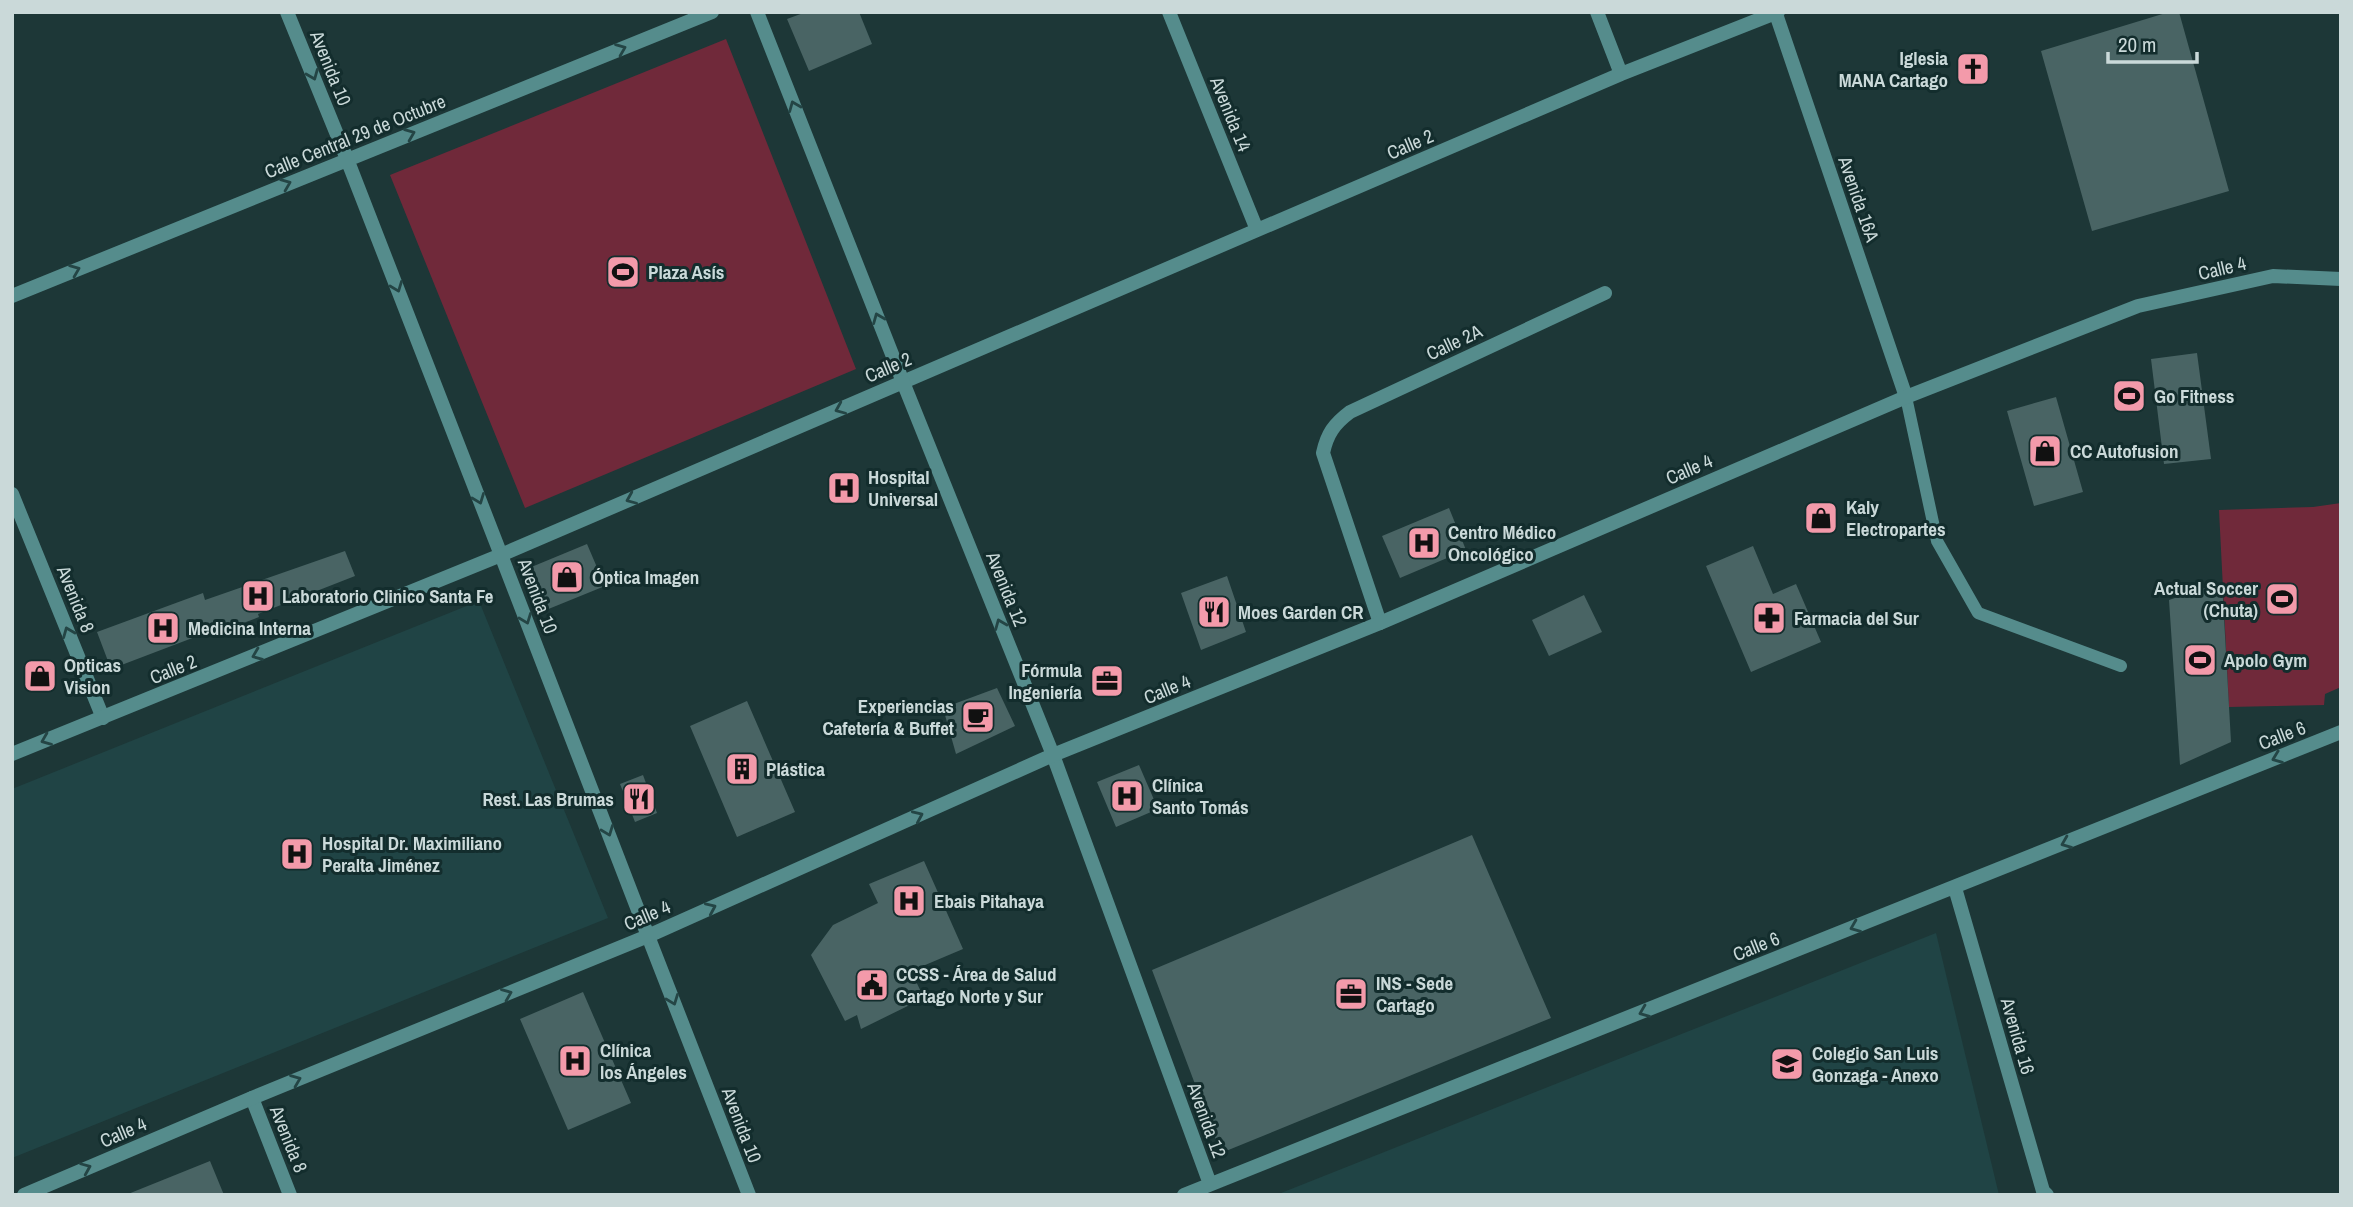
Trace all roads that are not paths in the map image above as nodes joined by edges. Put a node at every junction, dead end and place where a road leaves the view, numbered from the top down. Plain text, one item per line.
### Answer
1 (287, 12) edge
2 (712, 12) edge
3 (757, 12) edge
4 (1169, 12) edge
5 (1597, 12) edge
6 (1777, 13) edge
7 (1621, 74) junction
8 (347, 159) junction
9 (1257, 230) junction
10 (2341, 279) edge
11 (1605, 293) dead end
12 (12, 296) edge
13 (903, 382) junction
14 (1906, 397) junction
15 (12, 495) edge
16 (501, 555) junction
17 (1380, 623) junction
18 (2121, 666) dead end
19 (103, 718) junction
20 (2341, 733) edge
21 (12, 754) edge
22 (1053, 755) junction
23 (1955, 888) junction
24 (648, 936) junction
25 (252, 1098) junction
26 (1210, 1184) junction
27 (23, 1195) edge
28 (290, 1195) edge
29 (749, 1195) edge
30 (1184, 1195) edge
31 (2046, 1195) edge

1 -> 8 street, Avenida 10
8 -> 2 street, Calle Central 29 de Octubre
13 -> 3 street, Avenida 12
4 - 9 street, Avenida 14
5 - 7 street
6 - 7 street, Calle 2
6 - 14 street, Avenida 16A
7 - 9 street, Calle 2
12 -> 8 street, Calle Central 29 de Octubre
8 -> 16 street, Avenida 10
9 - 13 street, Calle 2
10 - 14 street, Calle 4
11 - 17 street, Calle 2A
13 -> 16 street, Calle 2
22 -> 13 street, Avenida 12
14 - 17 street, Calle 4
14 - 18 lane
19 -> 15 street, Avenida 8
16 -> 19 street, Calle 2
16 -> 24 street, Avenida 10
17 - 22 street, Calle 4
19 -> 21 street, Calle 2
20 -> 23 street, Calle 6
24 -> 22 street, Calle 4
22 - 26 street, Avenida 12
23 -> 26 street, Calle 6
23 - 31 street, Avenida 16
25 -> 24 street, Calle 4
24 -> 29 street, Avenida 10
27 -> 25 street, Calle 4
25 - 28 street, Avenida 8
26 - 30 street, Calle 6

